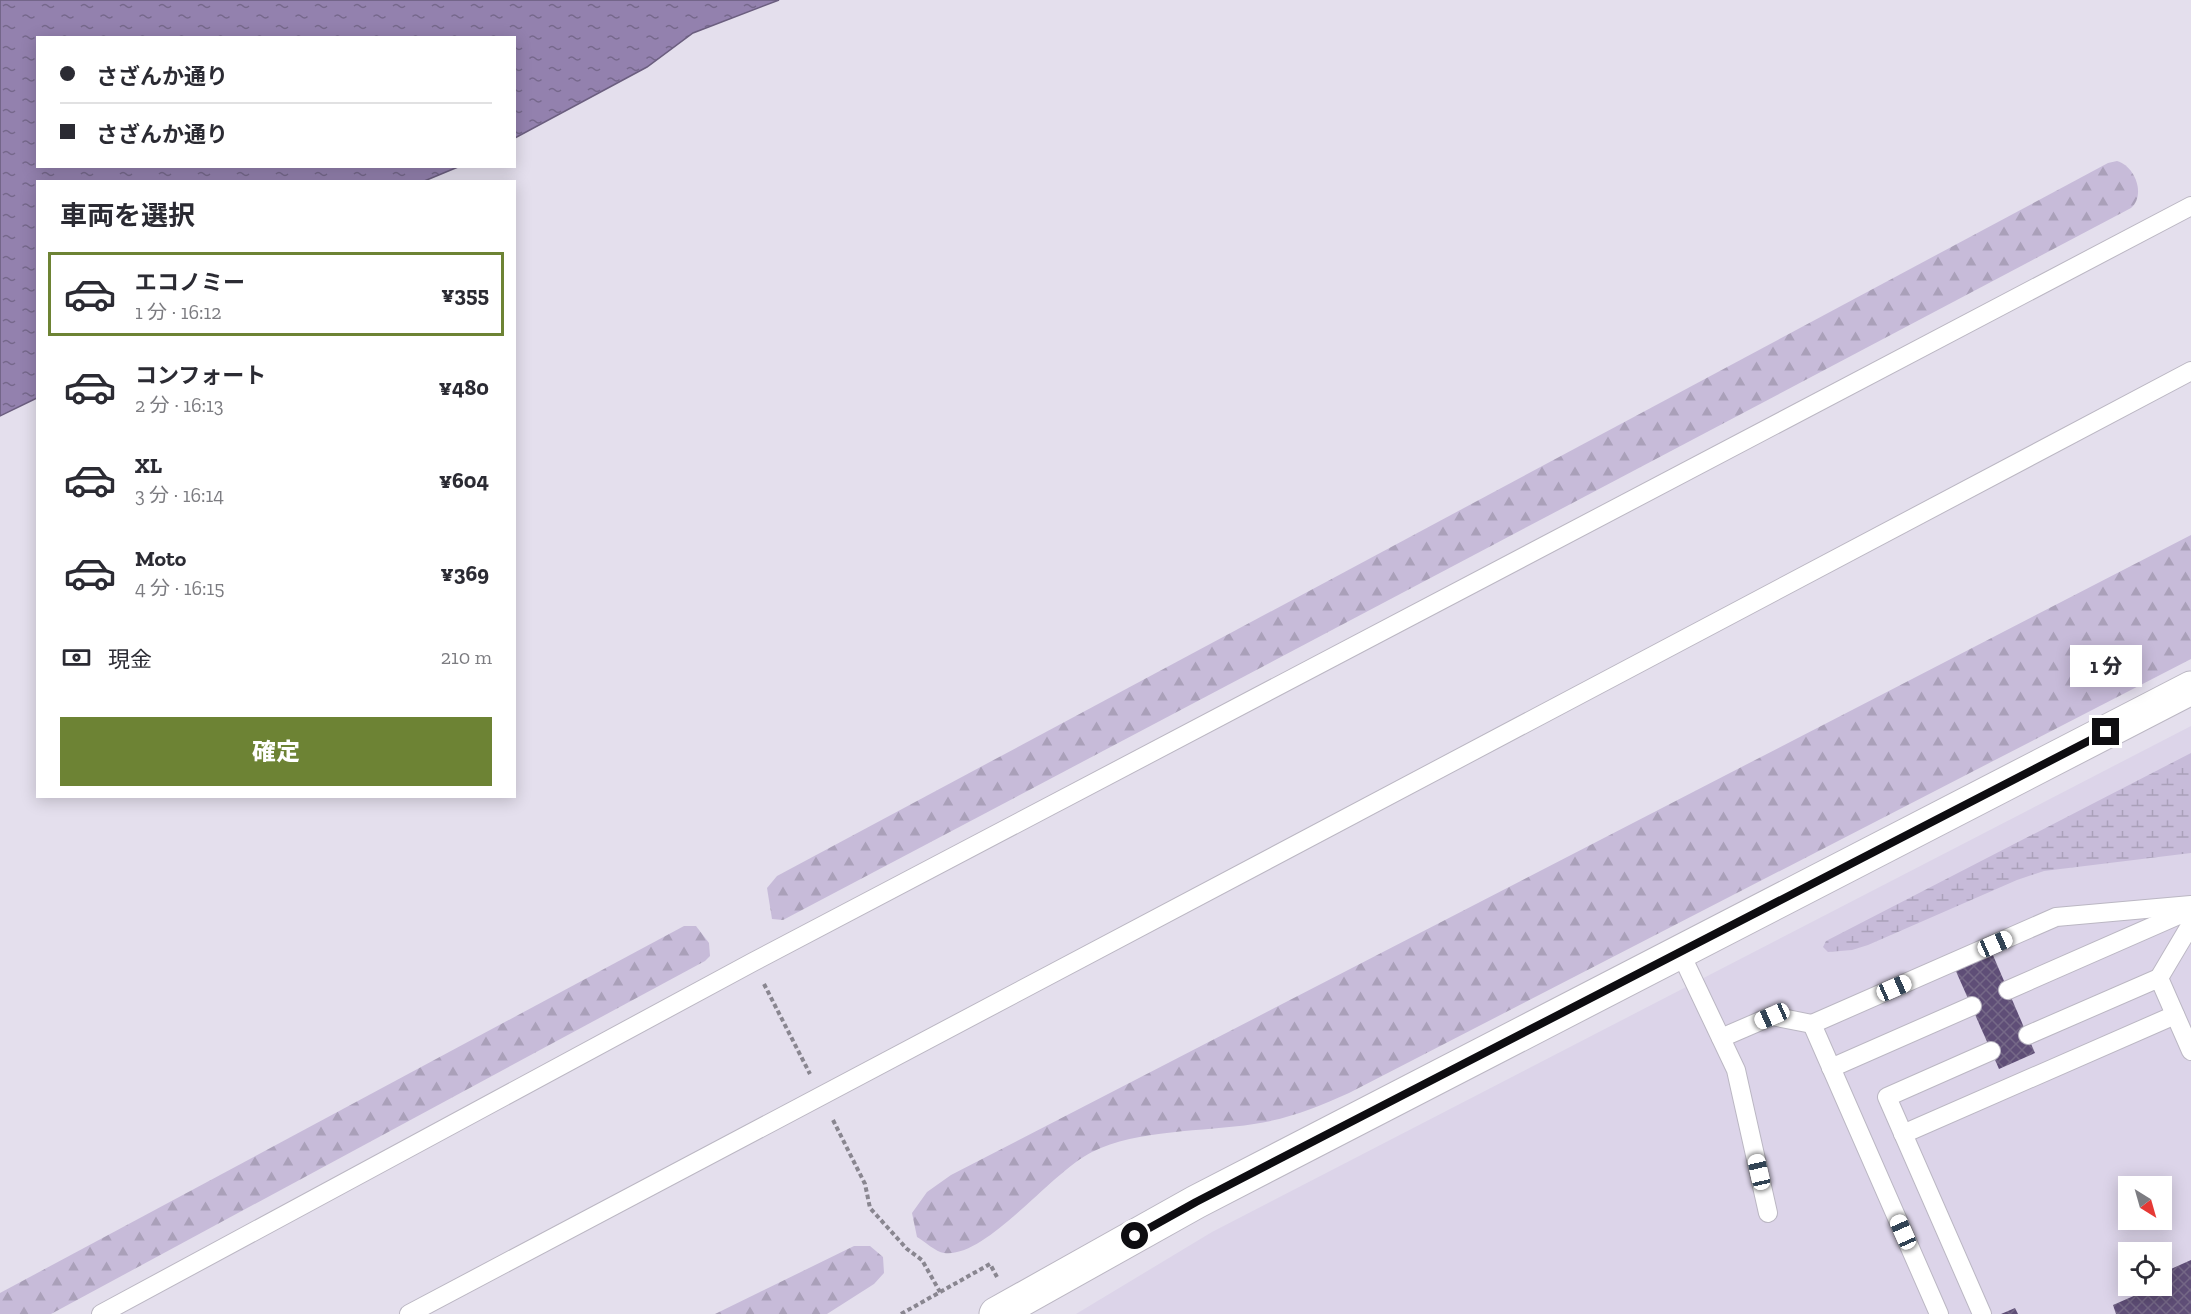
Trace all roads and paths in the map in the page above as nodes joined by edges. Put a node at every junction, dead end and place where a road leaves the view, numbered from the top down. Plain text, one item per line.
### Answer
1 (2191, 206) edge
2 (2191, 371) edge
3 (2191, 688) edge
4 (2191, 907) edge
5 (2191, 924) edge
6 (1680, 952) junction
7 (753, 962) junction
8 (2159, 978) junction
9 (2008, 990) dead end
10 (1972, 1006) dead end
11 (2175, 1015) junction
12 (1812, 1024) junction
13 (2028, 1035) dead end
14 (1721, 1038) junction
15 (1991, 1051) dead end
16 (2191, 1051) edge
17 (1831, 1068) junction
18 (821, 1095) junction
19 (1903, 1134) junction
20 (1768, 1213) dead end
21 (999, 1280) dead end
22 (940, 1292) junction
23 (101, 1314) edge
24 (409, 1314) edge
25 (901, 1314) edge
26 (996, 1314) edge
27 (1939, 1314) edge
28 (1982, 1314) edge

1 - 7 lane
2 - 18 lane
3 - 6 street
4 - 9 lane
4 - 12 lane
5 - 8 lane
6 - 14 lane
6 - 26 street
7 - 18 path
7 - 23 lane
8 - 11 lane
8 - 13 lane
10 - 17 lane
11 - 16 lane
11 - 19 lane
12 - 14 lane
12 - 17 lane
14 - 20 lane
15 - 19 lane
17 - 27 lane
18 - 22 path
18 - 24 lane
19 - 28 lane
21 - 22 path
22 - 25 path

